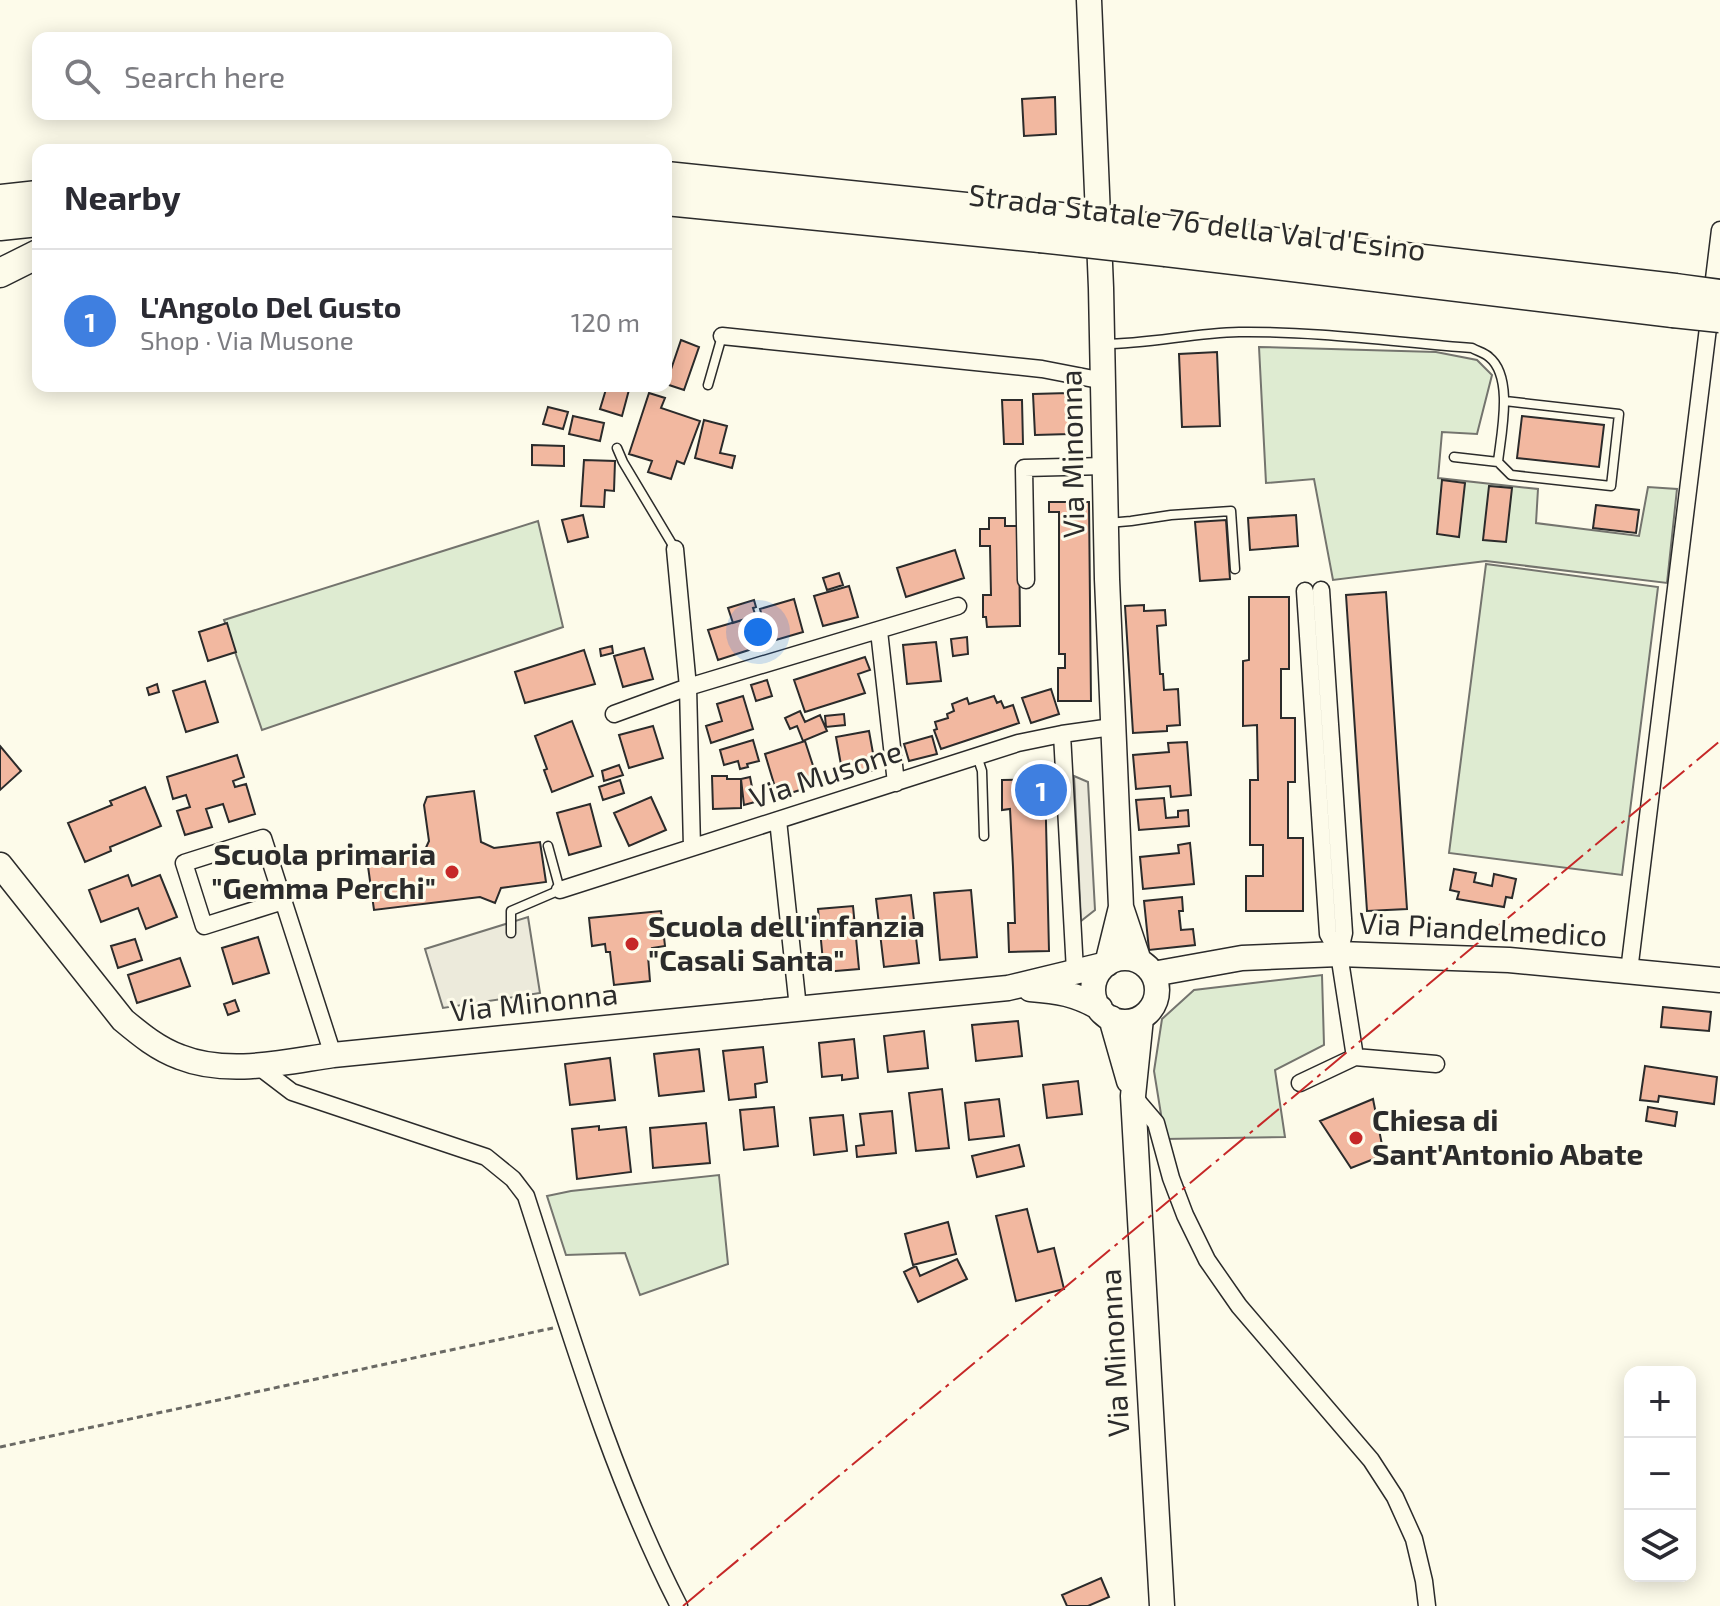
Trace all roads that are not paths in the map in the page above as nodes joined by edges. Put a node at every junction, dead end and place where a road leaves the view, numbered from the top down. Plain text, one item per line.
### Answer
1 (1089, 0) edge
2 (672, 177) edge
3 (32, 196) edge
4 (0, 199) edge
5 (672, 201) edge
6 (32, 223) edge
7 (0, 226) edge
8 (1042, 227) junction
9 (1720, 230) edge
10 (32, 257) edge
11 (0, 273) edge
12 (1720, 294) edge
13 (1674, 300) junction
14 (1720, 318) edge
15 (722, 336) joint
16 (1103, 344) junction
17 (1104, 381) junction
18 (708, 385) dead end
19 (1505, 401) junction
20 (617, 448) dead end
21 (1454, 457) dead end
22 (1498, 462) junction
23 (1105, 466) junction
24 (1106, 523) junction
25 (675, 549) joint
26 (1235, 569) dead end
27 (1026, 580) dead end
28 (1313, 590) dead end
29 (958, 606) dead end
30 (879, 631) junction
31 (688, 687) junction
32 (614, 714) dead end
33 (1112, 727) junction
34 (1062, 734) junction
35 (977, 756) junction
36 (896, 783) junction
37 (778, 820) junction
38 (984, 836) dead end
39 (548, 846) dead end
40 (692, 847) junction
41 (0, 865) edge
42 (560, 890) junction
43 (283, 901) junction
44 (1121, 907) junction
45 (511, 933) dead end
46 (1339, 954) junction
47 (1242, 958) junction
48 (1107, 964) junction
49 (1146, 967) junction
50 (1075, 971) junction
51 (1629, 971) junction
52 (1720, 980) edge
53 (1008, 988) junction
54 (798, 1008) junction
55 (1148, 1008) junction
56 (1105, 1013) junction
57 (333, 1055) junction
58 (1355, 1057) junction
59 (1436, 1064) dead end
60 (258, 1066) junction
61 (1300, 1083) dead end
62 (1133, 1096) junction
63 (679, 1606) edge
64 (1162, 1606) edge
65 (1427, 1606) edge

1 - 16 main road, Via Minonna
2 - 8 highway, Strada Statale 76 della Val d'Esino
3 - 4 highway
5 - 8 highway, Strada Statale 76 della Val d'Esino
6 - 7 highway
8 - 13 highway, Strada Statale 76 della Val d'Esino, bridge
9 - 51 street
10 - 11 highway
12 - 13 highway, Strada Statale 76 della Val d'Esino, bridge
13 - 14 highway, Strada Statale 76 della Val d'Esino, bridge
15 - 17 street
15 - 18 lane
16 - 17 main road, Via Minonna
16 - 19 lane
17 - 23 main road, Via Minonna
19 - 22 lane
19 - 22 lane
20 - 25 lane
21 - 22 lane
23 - 24 main road, Via Minonna
23 - 27 street
24 - 26 lane
24 - 33 main road, Via Minonna
25 - 31 street
28 - 46 street
29 - 30 street
30 - 31 street
30 - 36 street
31 - 32 street
31 - 40 street
33 - 34 street, Via Musone
33 - 44 main road, Via Minonna
34 - 35 street, Via Musone
34 - 50 street
35 - 36 street, Via Musone
35 - 38 lane
36 - 37 street, Via Musone
37 - 40 street, Via Musone
37 - 54 street
39 - 42 lane
40 - 42 street, Via Musone
41 - 60 main road, Via Minonna
42 - 45 lane
43 - 43 street
43 - 57 street
44 - 48 main road, Via Minonna
44 - 49 main road, Via Minonna
46 - 47 main road, Via Piandelmedico
46 - 51 main road, Via Piandelmedico
46 - 58 street
47 - 49 main road, Via Piandelmedico
47 - 55 main road, Via Piandelmedico
48 - 49 main road, Via Minonna
48 - 50 main road, Via Minonna
48 - 56 main road, Via Minonna
49 - 55 main road, Via Minonna
50 - 53 main road, Via Minonna
51 - 52 main road, Via Piandelmedico
53 - 54 main road, Via Minonna
53 - 56 main road, Via Minonna
54 - 57 main road, Via Minonna
55 - 56 main road, Via Minonna
55 - 62 main road, Via Minonna
56 - 62 main road, Via Minonna
57 - 60 main road, Via Minonna
58 - 59 street
58 - 61 street
60 - 63 street
62 - 64 main road, Via Minonna
62 - 65 street

